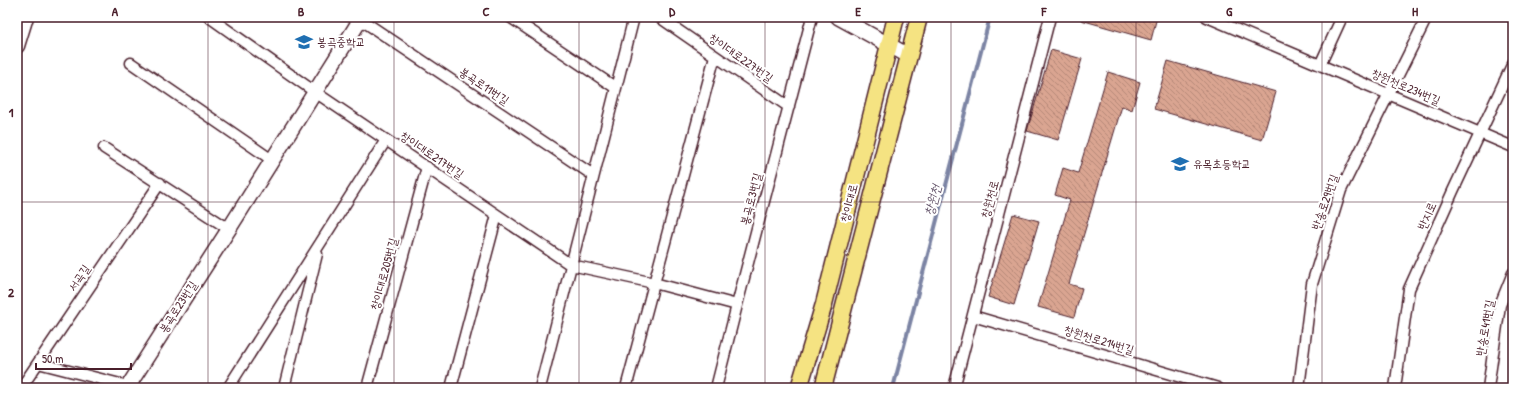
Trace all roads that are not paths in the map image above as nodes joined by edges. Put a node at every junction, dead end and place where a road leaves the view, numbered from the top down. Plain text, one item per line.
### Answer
1 (26, 17) edge
2 (209, 17) edge
3 (510, 17) edge
4 (634, 17) edge
5 (659, 17) edge
6 (812, 17) edge
7 (838, 17) edge
8 (896, 17) edge
9 (919, 17) edge
10 (1050, 17) edge
11 (1208, 17) edge
12 (1342, 17) edge
13 (1427, 17) edge
14 (361, 18) edge
15 (888, 44) junction
16 (17, 46) edge
17 (715, 56) junction
18 (909, 56) junction
19 (131, 63) dead end
20 (1513, 63) edge
21 (1320, 65) junction
22 (616, 88) junction
23 (315, 92) junction
24 (1389, 93) junction
25 (789, 106) junction
26 (1481, 133) junction
27 (386, 140) junction
28 (1513, 147) edge
29 (104, 148) dead end
30 (272, 160) junction
31 (427, 167) junction
32 (593, 175) junction
33 (160, 183) junction
34 (497, 215) junction
35 (229, 229) junction
36 (319, 245) junction
37 (571, 264) junction
38 (1513, 274) edge
39 (654, 282) junction
40 (737, 305) junction
41 (973, 316) junction
42 (38, 363) junction
43 (1201, 386) edge
44 (130, 387) edge
45 (21, 388) edge
46 (228, 388) edge
47 (284, 388) edge
48 (367, 388) edge
49 (451, 388) edge
50 (540, 388) edge
51 (626, 388) edge
52 (716, 388) edge
53 (799, 388) edge
54 (823, 388) edge
55 (954, 388) edge
56 (1218, 388) edge
57 (1299, 388) edge
58 (1395, 388) edge
59 (1488, 388) edge

1 - 16 street
2 - 23 street, 창이대로217번길
3 - 22 street
4 - 22 street
5 - 17 street, 창이대로227번길
6 - 25 street, 봉곡로3번길
7 - 15 street
8 - 15 main road, 창이대로
9 - 18 main road, 창이대로
10 - 41 street, 창원천로
11 - 21 street, 창원천로234번길
12 - 21 street
13 - 24 street, 반송로29번길
14 - 23 street, 봉곡로23번길
14 - 32 street, 봉곡로11번길
15 - 18 street
15 - 53 main road, 창이대로
17 - 25 street, 창이대로227번길
17 - 39 street
18 - 54 main road, 창이대로
19 - 30 street
20 - 26 street, 반지로
21 - 24 street, 창원천로234번길
22 - 32 street
23 - 27 street, 창이대로217번길
23 - 30 street, 봉곡로23번길
24 - 26 street, 창원천로234번길
24 - 57 street, 반송로29번길
25 - 40 street, 봉곡로3번길
26 - 28 street, 창원천로234번길
26 - 58 street, 반지로
27 - 31 street, 창이대로217번길
27 - 36 street
29 - 33 street
30 - 35 street, 봉곡로23번길
31 - 34 street, 창이대로217번길
31 - 48 street, 창이대로205번길
32 - 37 street
33 - 35 street
33 - 42 street, 서곡길
34 - 37 street, 창이대로217번길
34 - 49 street
35 - 44 street, 봉곡로23번길
36 - 46 street
36 - 47 street
37 - 39 street, 창이대로217번길
37 - 50 street
38 - 59 street, 반송로41번길
39 - 40 street, 창이대로217번길
39 - 51 street
40 - 52 street, 봉곡로3번길
41 - 43 street, 창원천로214번길
41 - 55 street, 창원천로
42 - 44 street
42 - 45 street, 서곡길
43 - 56 street, 창원천로214번길

